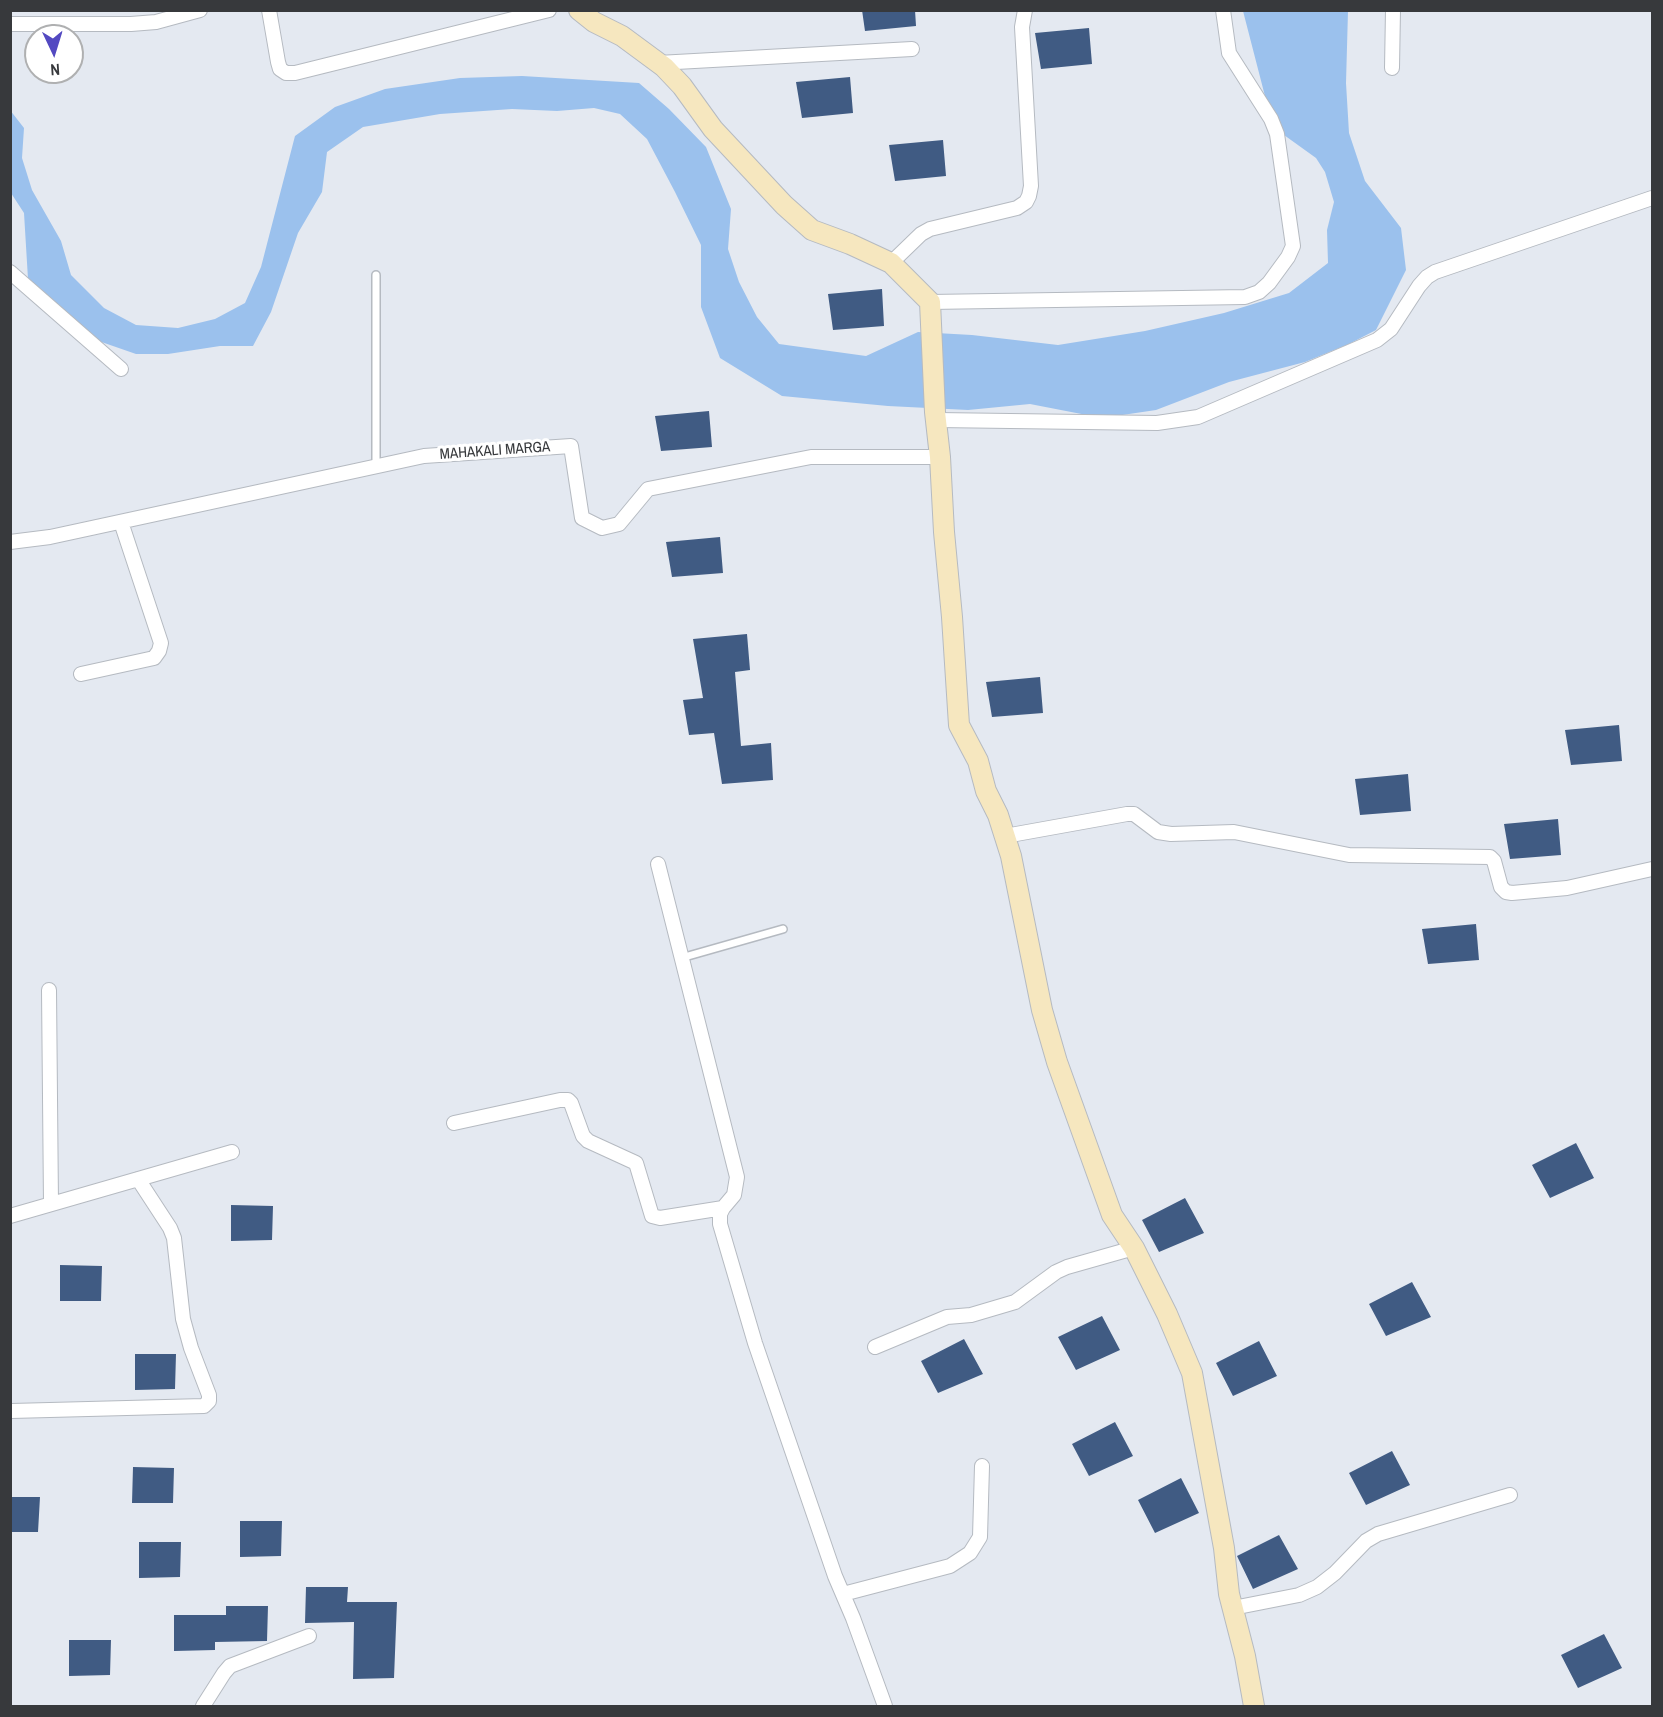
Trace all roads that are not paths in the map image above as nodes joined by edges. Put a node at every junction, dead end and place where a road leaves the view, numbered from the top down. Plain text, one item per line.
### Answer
1 (200, 10) edge
2 (269, 10) edge
3 (549, 10) edge
4 (579, 10) edge
5 (1025, 10) edge
6 (1223, 10) edge
7 (1393, 10) edge
8 (10, 24) edge
9 (912, 49) dead end
10 (658, 63) junction
11 (1392, 68) dead end
12 (1653, 198) edge
13 (891, 263) junction
14 (10, 272) edge
15 (376, 275) dead end
16 (930, 302) junction
17 (121, 369) dead end
18 (936, 416) junction
19 (940, 457) junction
20 (376, 466) junction
21 (121, 522) junction
22 (10, 542) edge
23 (81, 674) dead end
24 (1005, 836) junction
25 (658, 864) dead end
26 (1653, 869) edge
27 (783, 929) dead end
28 (681, 958) junction
29 (50, 990) dead end
30 (454, 1123) dead end
31 (232, 1152) dead end
32 (138, 1179) junction
33 (51, 1204) junction
34 (723, 1208) junction
35 (10, 1216) edge
36 (1134, 1248) junction
37 (875, 1347) dead end
38 (11, 1411) edge
39 (982, 1466) dead end
40 (1510, 1495) dead end
41 (843, 1594) junction
42 (1233, 1608) junction
43 (309, 1636) dead end
44 (203, 1707) edge
45 (885, 1707) edge
46 (1254, 1707) edge

1 - 8 street
2 - 3 street
4 - 10 main road
5 - 13 street
6 - 16 street
7 - 11 street
9 - 10 street
10 - 13 main road
12 - 18 street
13 - 16 main road
14 - 17 street
15 - 20 lane
16 - 18 main road
18 - 19 main road
19 - 20 street, MAHAKALI MARGA
19 - 24 main road
20 - 21 street, MAHAKALI MARGA
21 - 22 street, MAHAKALI MARGA
21 - 23 street
24 - 26 street
24 - 36 main road
25 - 28 street
27 - 28 lane
28 - 34 street
29 - 33 street
30 - 34 street
31 - 32 street
32 - 33 street
32 - 38 street
33 - 35 street
34 - 41 street
36 - 37 street
36 - 42 main road
39 - 41 street
40 - 42 street
41 - 45 street
42 - 46 main road
43 - 44 street

